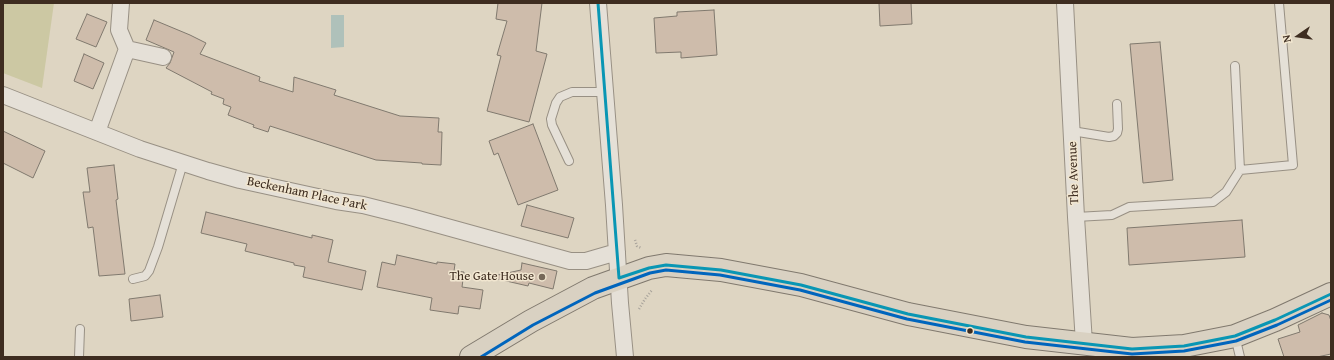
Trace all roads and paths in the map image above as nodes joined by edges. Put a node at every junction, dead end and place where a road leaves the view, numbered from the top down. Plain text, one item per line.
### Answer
1 (122, 3) edge
2 (598, 3) edge
3 (1065, 3) edge
4 (1279, 3) edge
5 (127, 49) junction
6 (163, 57) dead end
7 (1235, 66) dead end
8 (605, 92) junction
9 (3, 95) edge
10 (1117, 104) dead end
11 (1072, 131) junction
12 (97, 132) junction
13 (569, 161) dead end
14 (183, 163) junction
15 (1240, 170) junction
16 (1076, 217) junction
17 (635, 239) dead end
18 (641, 248) dead end
19 (617, 252) junction
20 (619, 278) junction
21 (133, 279) dead end
22 (650, 293) dead end
23 (1331, 294) edge
24 (640, 306) dead end
25 (80, 329) dead end
26 (1235, 336) junction
27 (1084, 343) junction
28 (79, 357) edge
29 (471, 357) edge
30 (625, 357) edge
31 (1240, 357) edge

1 - 5 street
2 - 8 street
3 - 11 street, The Avenue
4 - 15 lane
5 - 6 street
5 - 12 street
7 - 15 lane
8 - 13 lane
8 - 19 street
9 - 12 street, Beckenham Place Park
10 - 11 lane
11 - 16 street, The Avenue
12 - 14 street, Beckenham Place Park
14 - 19 street, Beckenham Place Park
14 - 21 lane
15 - 16 lane
16 - 27 street, The Avenue
17 - 18 path
19 - 20 street
20 - 27 main road
20 - 29 main road
20 - 30 street
22 - 24 path
23 - 26 main road
25 - 28 lane
26 - 27 main road
26 - 31 lane

